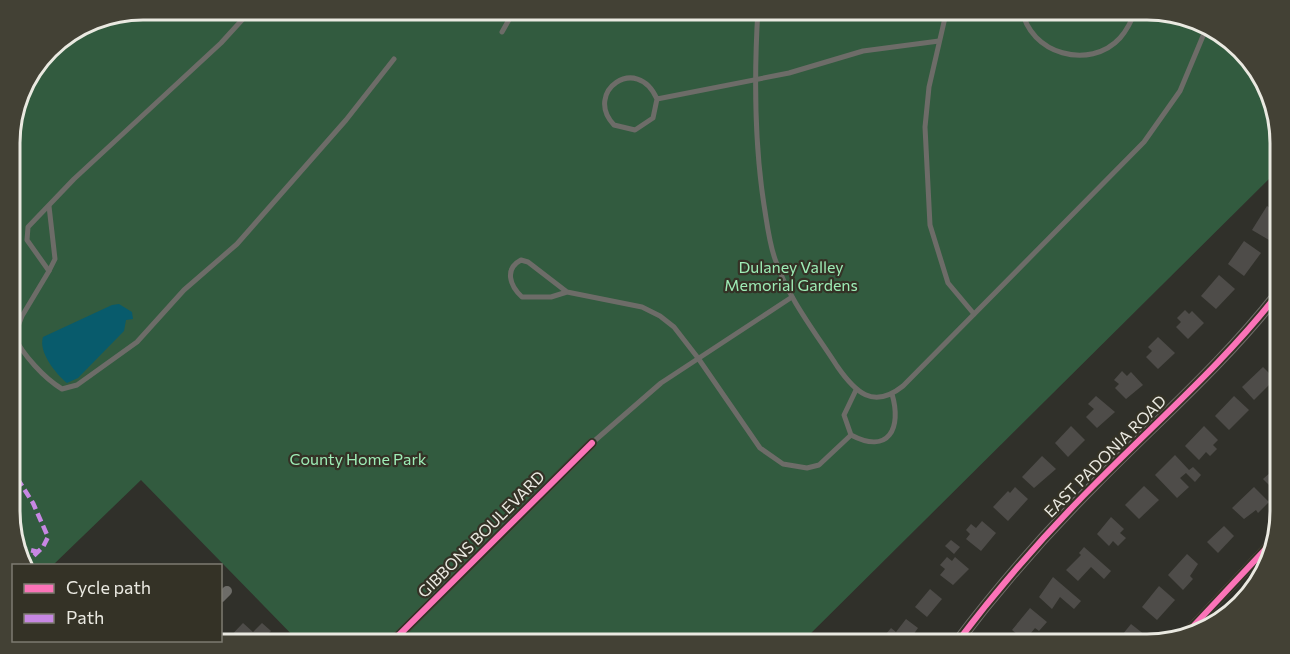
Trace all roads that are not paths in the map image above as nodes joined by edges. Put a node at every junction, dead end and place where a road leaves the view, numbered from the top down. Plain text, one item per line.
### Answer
1 (242, 20) edge
2 (509, 20) edge
3 (758, 20) edge
4 (944, 20) edge
5 (1026, 20) edge
6 (1132, 20) edge
7 (502, 32) dead end
8 (1204, 33) edge
9 (939, 41) junction
10 (394, 59) dead end
11 (755, 81) junction
12 (657, 99) junction
13 (49, 206) junction
14 (49, 270) junction
15 (567, 292) junction
16 (792, 297) junction
17 (1270, 303) edge
18 (974, 314) junction
19 (20, 321) edge
20 (20, 346) edge
21 (698, 358) junction
22 (856, 390) junction
23 (892, 394) junction
24 (852, 435) junction
25 (592, 442) joint
26 (1264, 550) edge
27 (1193, 625) edge
28 (400, 634) edge
29 (964, 634) edge

1 - 13 lane
2 - 7 lane
3 - 11 lane
4 - 9 lane
5 - 6 lane
8 - 18 lane
9 - 11 lane
9 - 18 lane
10 - 20 lane
11 - 12 lane
11 - 16 lane
12 - 12 lane
13 - 14 lane
13 - 14 lane
14 - 19 lane
15 - 15 lane
15 - 21 lane
16 - 21 lane
16 - 22 lane
17 - 29 street, EAST PADONIA ROAD
18 - 23 lane
21 - 24 lane
21 - 25 lane
22 - 23 lane
22 - 24 lane
23 - 24 lane
25 - 28 street, GIBBONS BOULEVARD
26 - 27 street

